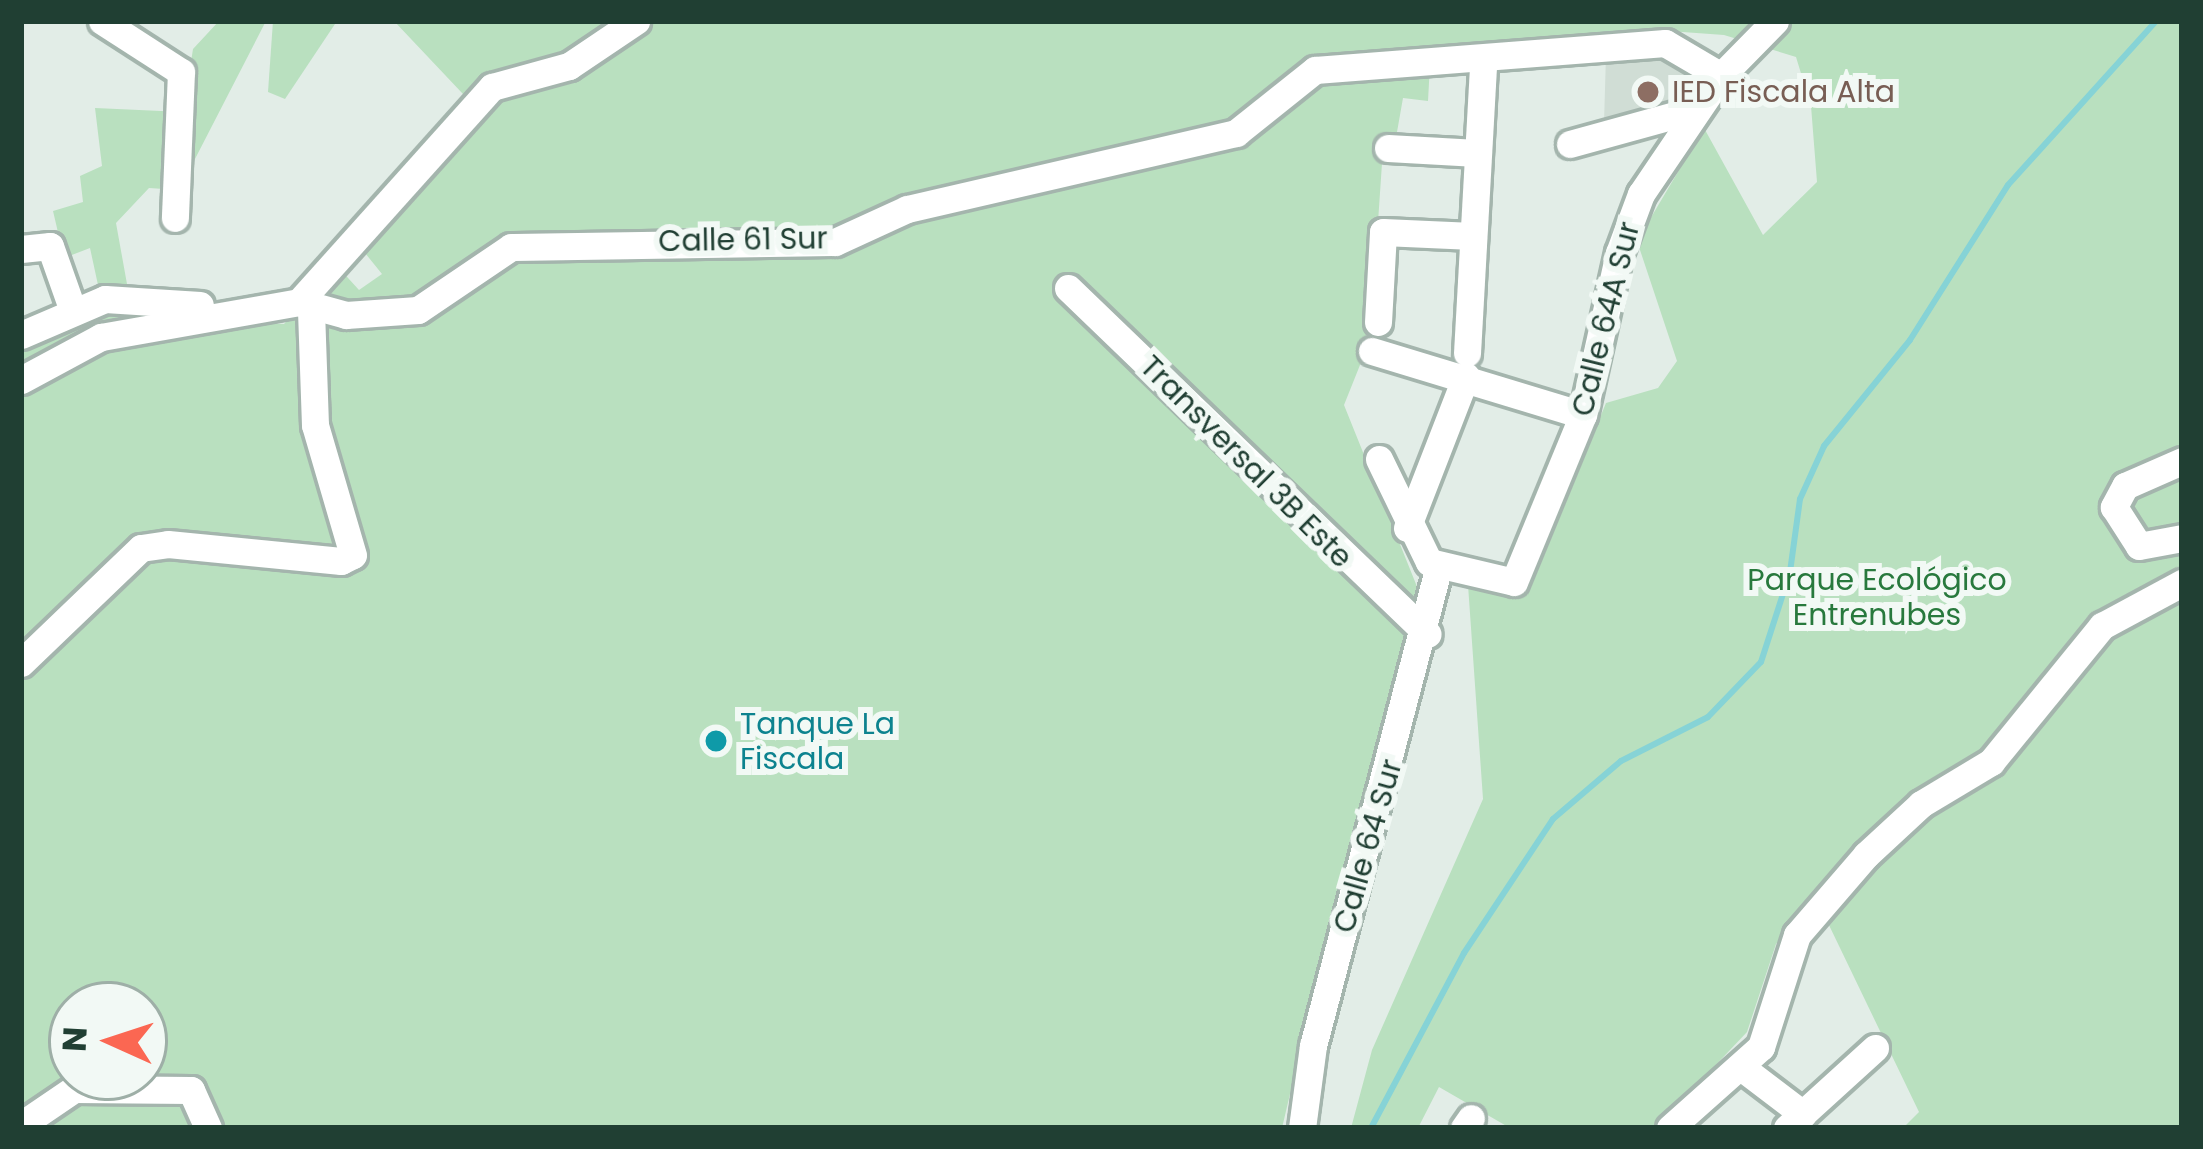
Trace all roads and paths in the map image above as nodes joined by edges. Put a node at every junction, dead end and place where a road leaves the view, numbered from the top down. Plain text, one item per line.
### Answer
1 (637, 21) edge
2 (1775, 21) edge
3 (102, 24) edge
4 (1483, 63) junction
5 (1721, 76) junction
6 (1696, 109) junction
7 (1570, 144) dead end
8 (1388, 148) dead end
9 (1478, 153) junction
10 (175, 218) dead end
11 (1473, 236) junction
12 (21, 249) edge
13 (1068, 287) dead end
14 (305, 307) junction
15 (72, 308) junction
16 (242, 310) junction
17 (1378, 322) dead end
18 (21, 335) edge
19 (1372, 351) dead end
20 (1467, 364) junction
21 (21, 380) edge
22 (1583, 415) junction
23 (1379, 459) dead end
24 (2182, 461) edge
25 (1412, 536) junction
26 (2182, 538) edge
27 (1439, 566) junction
28 (2182, 583) edge
29 (1427, 634) junction
30 (21, 663) edge
31 (1875, 1048) dead end
32 (1741, 1067) junction
33 (1795, 1121) edge
34 (21, 1125) edge
35 (208, 1128) edge
36 (1302, 1128) edge
37 (1670, 1128) edge

1 - 14 street
2 - 5 street, Calle 64A Sur
3 - 10 street
4 - 5 street
4 - 9 street
4 - 14 street, Calle 61 Sur
5 - 6 street, Calle 64A Sur
6 - 7 street
6 - 22 street, Calle 64A Sur
8 - 9 street
9 - 11 street
11 - 17 street
11 - 20 street
12 - 15 street
13 - 29 street, Transversal 3B Este
14 - 16 street, Calle 61 Sur
14 - 30 street
15 - 16 street
15 - 18 street
16 - 21 street
19 - 20 street
20 - 22 street
20 - 25 street
22 - 27 street, Calle 64A Sur
23 - 25 street
24 - 26 street
25 - 27 street
27 - 29 street, Calle 64 Sur
28 - 32 street
29 - 36 street, Calle 64 Sur
31 - 33 street
32 - 33 street
32 - 37 street
34 - 35 street

